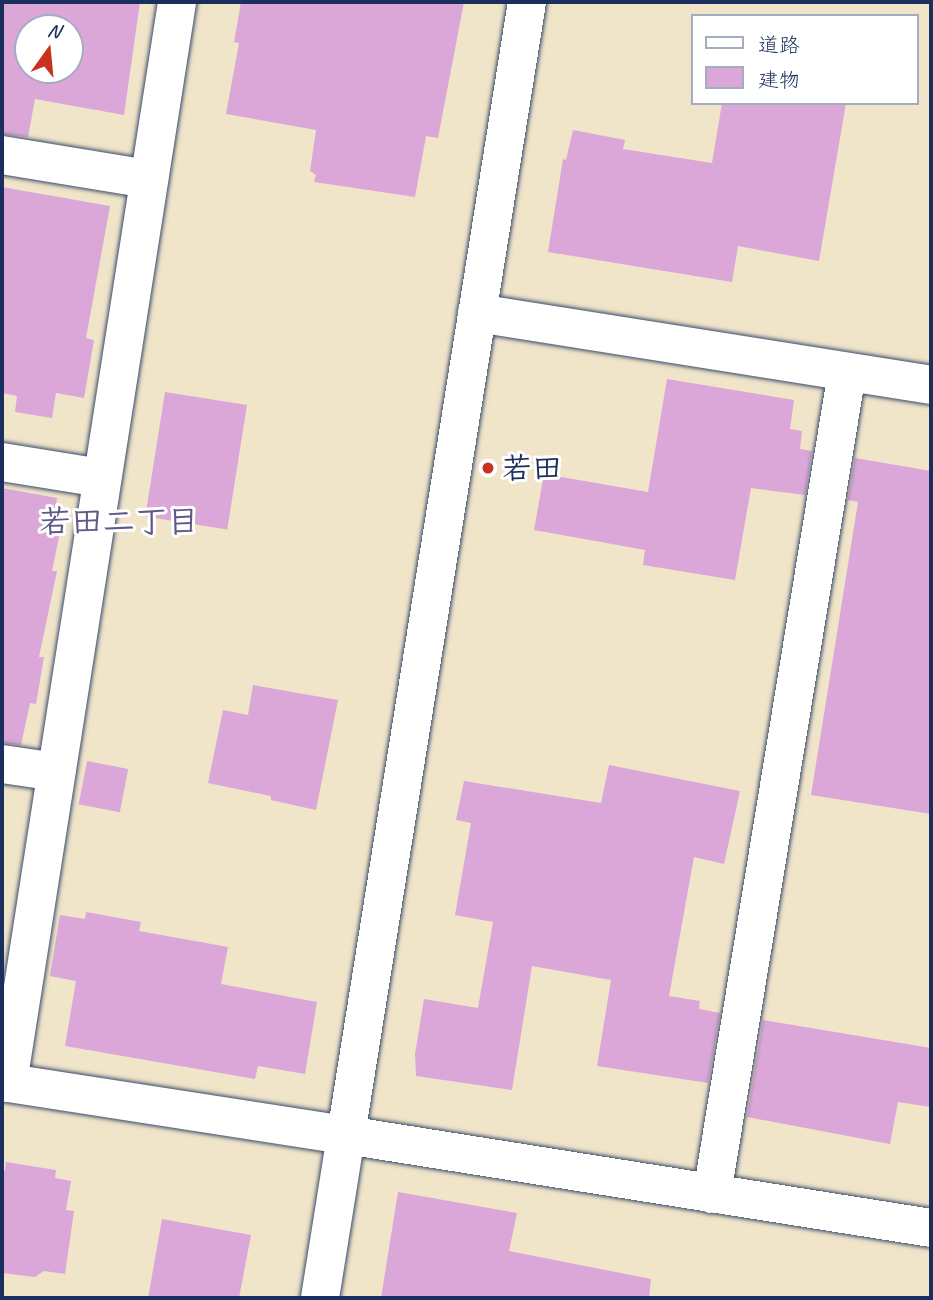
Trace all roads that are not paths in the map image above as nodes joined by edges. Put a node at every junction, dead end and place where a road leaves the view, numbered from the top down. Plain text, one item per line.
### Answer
1 (177, 2) edge
2 (527, 2) edge
3 (2, 155) edge
4 (149, 179) junction
5 (477, 313) junction
6 (848, 372) junction
7 (931, 385) edge
8 (2, 462) edge
9 (101, 478) junction
10 (2, 764) edge
11 (56, 772) junction
12 (5, 1082) edge
13 (346, 1135) junction
14 (712, 1195) junction
15 (931, 1228) edge
16 (320, 1298) edge

1 - 4 street
2 - 5 street
3 - 4 street
4 - 9 street
5 - 6 street
5 - 13 street
6 - 7 street
6 - 14 street
8 - 9 street
9 - 11 street
10 - 11 street
11 - 12 street
12 - 13 street
13 - 14 street
13 - 16 street
14 - 15 street

